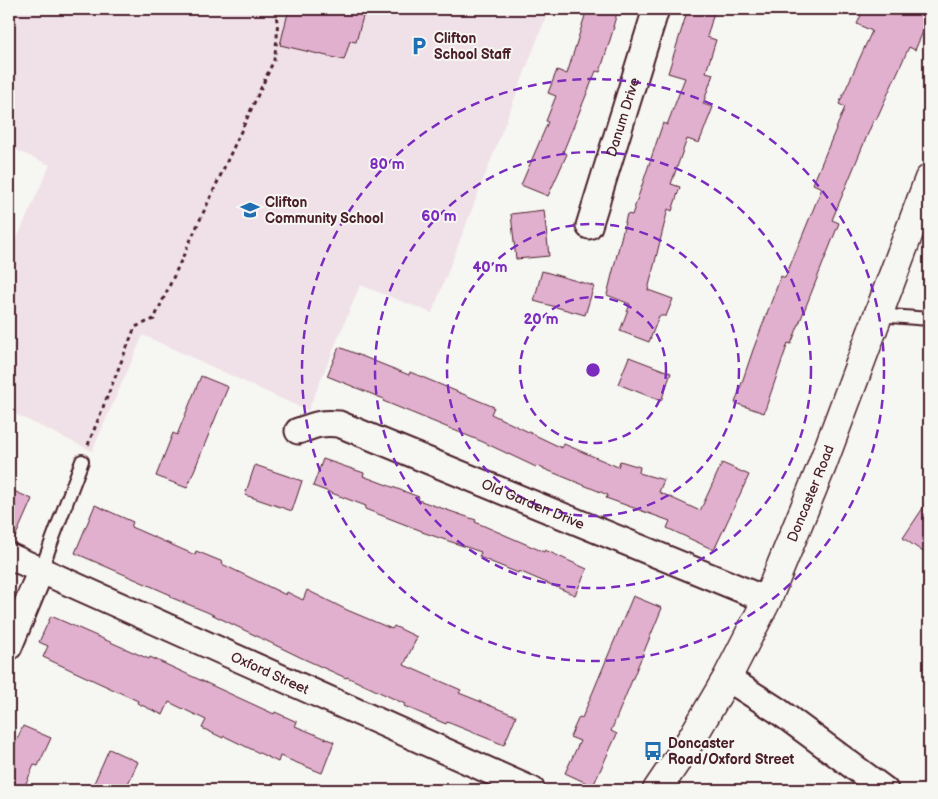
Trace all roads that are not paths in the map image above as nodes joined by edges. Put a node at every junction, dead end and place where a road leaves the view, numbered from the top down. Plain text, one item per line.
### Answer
1 (656, 9) edge
2 (929, 179) edge
3 (589, 226) dead end
4 (878, 315) junction
5 (929, 319) edge
6 (298, 431) dead end
7 (82, 461) road end
8 (9, 556) edge
9 (41, 570) junction
10 (767, 600) junction
11 (9, 647) edge
12 (727, 678) junction
13 (532, 790) edge
14 (657, 790) edge
15 (885, 790) edge

1 - 3 street, Danum Drive
2 - 4 street, Doncaster Road
4 - 5 lane
4 - 10 street, Doncaster Road
6 - 10 street, Old Garden Drive
7 - 9 lane
8 - 9 street, Oxford Street
9 - 11 street
9 - 13 street, Oxford Street
10 - 12 street, Doncaster Road
12 - 14 street, Doncaster Road
12 - 15 street

